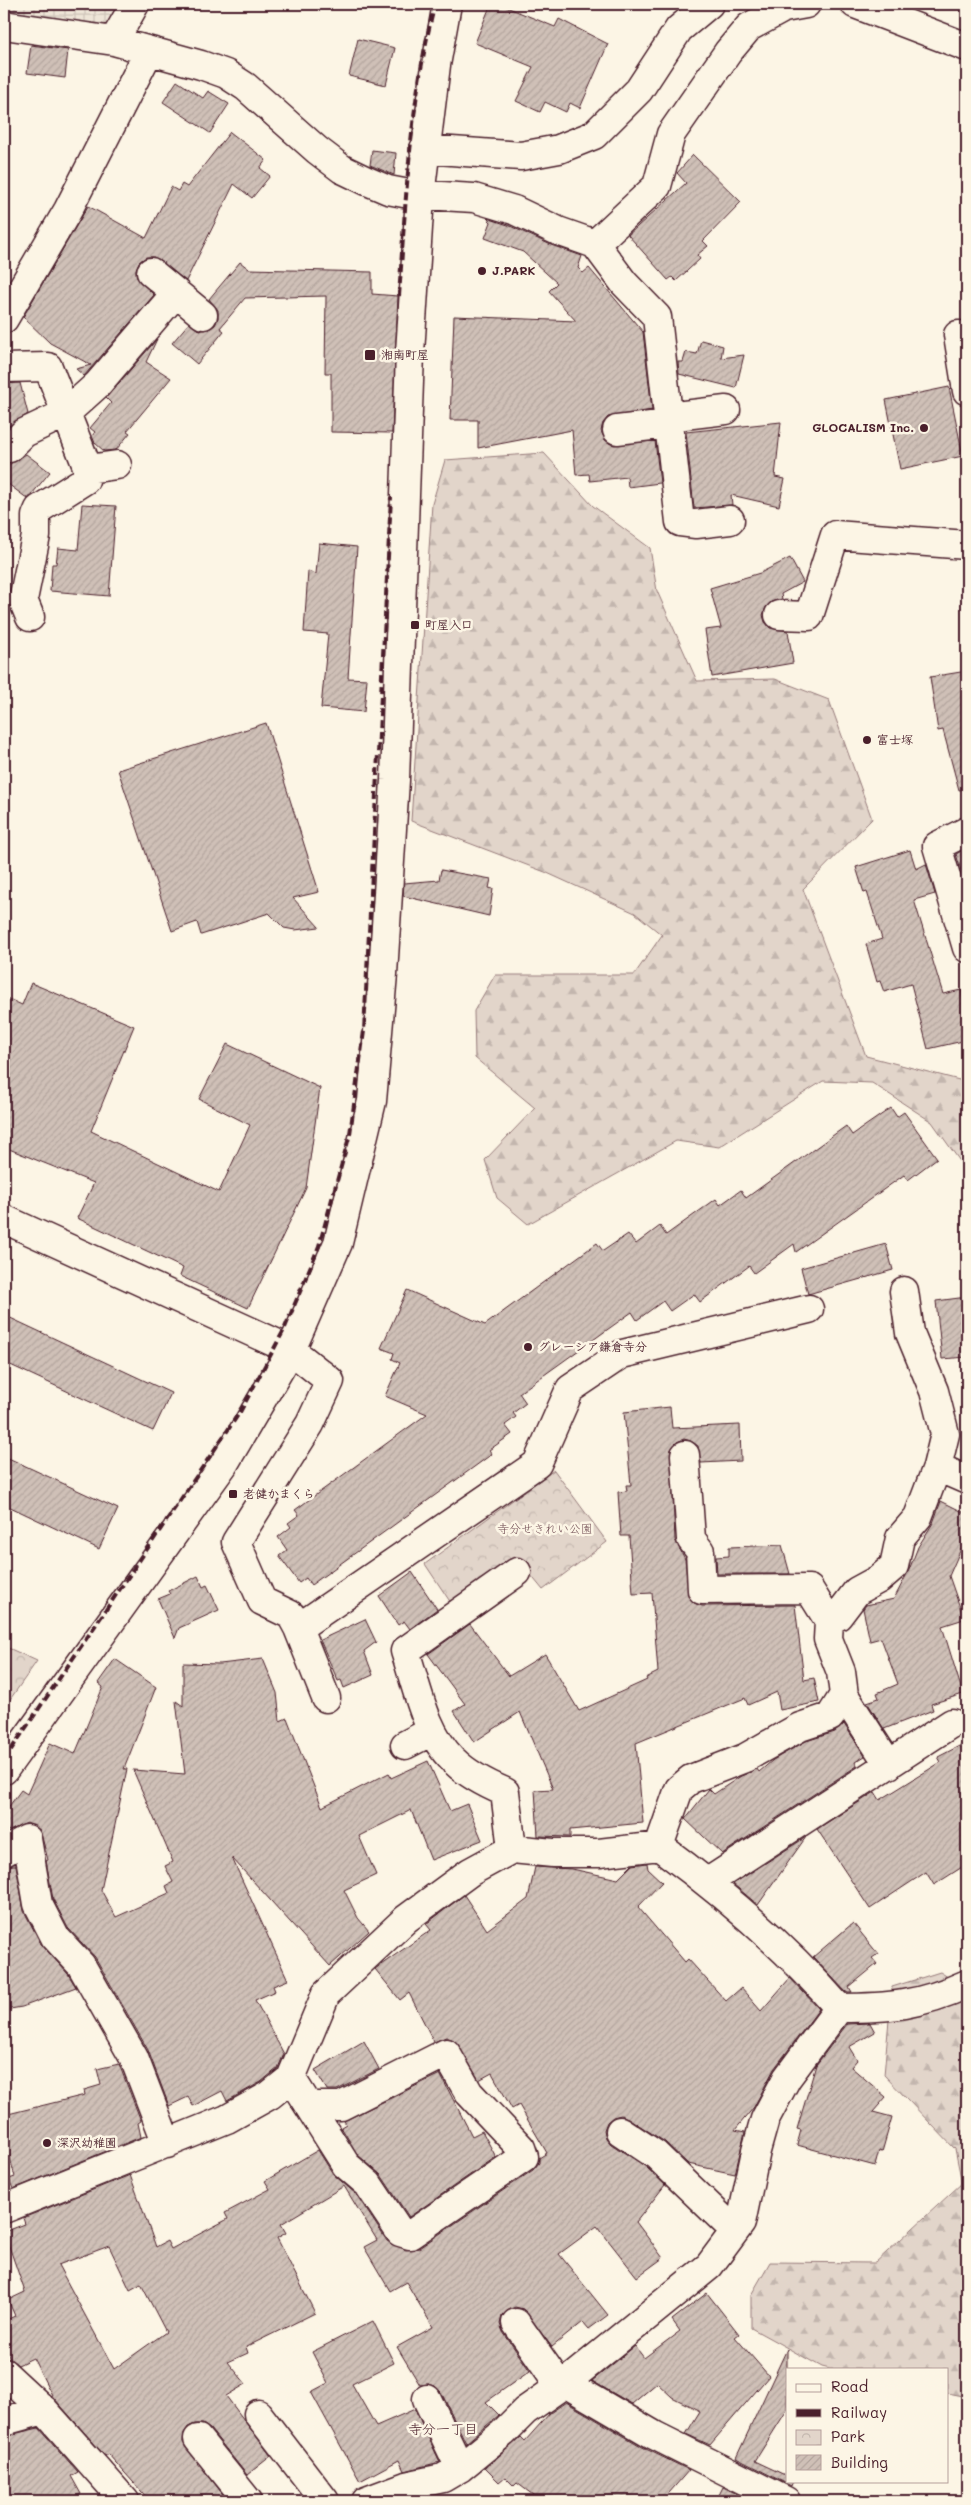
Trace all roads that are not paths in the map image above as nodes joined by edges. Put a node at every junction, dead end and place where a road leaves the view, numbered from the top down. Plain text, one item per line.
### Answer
1 (134, 4) edge
2 (447, 4) edge
3 (709, 4) edge
4 (806, 4) edge
5 (855, 4) edge
6 (4, 25) edge
7 (114, 41) junction
8 (967, 47) edge
9 (149, 51) junction
10 (424, 149) junction
11 (420, 196) junction
12 (595, 244) junction
13 (151, 272) dead end
14 (175, 294) junction
15 (203, 315) dead end
16 (4, 318) edge
17 (967, 336) edge
18 (4, 368) edge
19 (967, 391) edge
20 (726, 410) dead end
21 (66, 413) junction
22 (668, 421) junction
23 (617, 430) dead end
24 (9, 448) dead end
25 (118, 465) dead end
26 (88, 469) junction
27 (730, 520) dead end
28 (967, 545) edge
29 (779, 615) dead end
30 (30, 617) dead end
31 (967, 831) edge
32 (967, 948) edge
33 (4, 1219) edge
34 (904, 1291) dead end
35 (809, 1309) dead end
36 (292, 1350) junction
37 (685, 1455) dead end
38 (937, 1467) junction
39 (967, 1480) edge
40 (517, 1572) dead end
41 (829, 1620) junction
42 (298, 1628) junction
43 (844, 1695) junction
44 (326, 1698) dead end
45 (952, 1723) dead end
46 (432, 1731) junction
47 (405, 1745) dead end
48 (889, 1765) junction
49 (4, 1770) edge
50 (659, 1846) junction
51 (512, 1849) junction
52 (4, 1852) edge
53 (708, 1882) junction
54 (967, 1984) edge
55 (839, 2008) junction
56 (291, 2078) junction
57 (308, 2106) junction
58 (620, 2132) dead end
59 (166, 2144) junction
60 (4, 2209) edge
61 (735, 2231) junction
62 (516, 2323) dead end
63 (4, 2373) edge
64 (562, 2384) junction
65 (427, 2399) dead end
66 (44, 2410) junction
67 (258, 2414) dead end
68 (4, 2421) edge
69 (198, 2439) dead end
70 (460, 2468) junction
71 (125, 2501) edge
72 (248, 2501) edge
73 (325, 2501) edge
74 (366, 2501) edge
75 (786, 2501) edge

1 - 7 street
2 - 10 street
3 - 10 street
4 - 12 street
5 - 8 street
6 - 7 street
7 - 9 street
9 - 11 street
9 - 16 street
10 - 11 street
11 - 12 street
11 - 36 street
12 - 22 street
13 - 14 street
14 - 15 street
14 - 21 street
17 - 19 street
18 - 21 street
20 - 22 street
21 - 24 street
21 - 26 street
22 - 23 street
22 - 27 street
25 - 26 street
26 - 30 street
28 - 29 street
31 - 32 street
33 - 36 street
34 - 38 street
35 - 42 street
36 - 42 street
36 - 49 street
37 - 41 street
38 - 39 street
38 - 41 street
40 - 46 street
41 - 43 street
42 - 44 street
43 - 48 street
43 - 50 street
45 - 48 street
46 - 47 street
46 - 51 street
48 - 53 street
50 - 51 street
50 - 53 street
51 - 56 street
52 - 59 street
53 - 55 street
54 - 55 street
55 - 61 street
56 - 57 street
56 - 59 street
57 - 57 street
58 - 61 street
59 - 60 street
61 - 64 street
62 - 64 street
63 - 66 street
64 - 70 street
64 - 75 street
65 - 70 street
66 - 68 street
66 - 71 street
67 - 73 street
69 - 72 street
70 - 74 street

